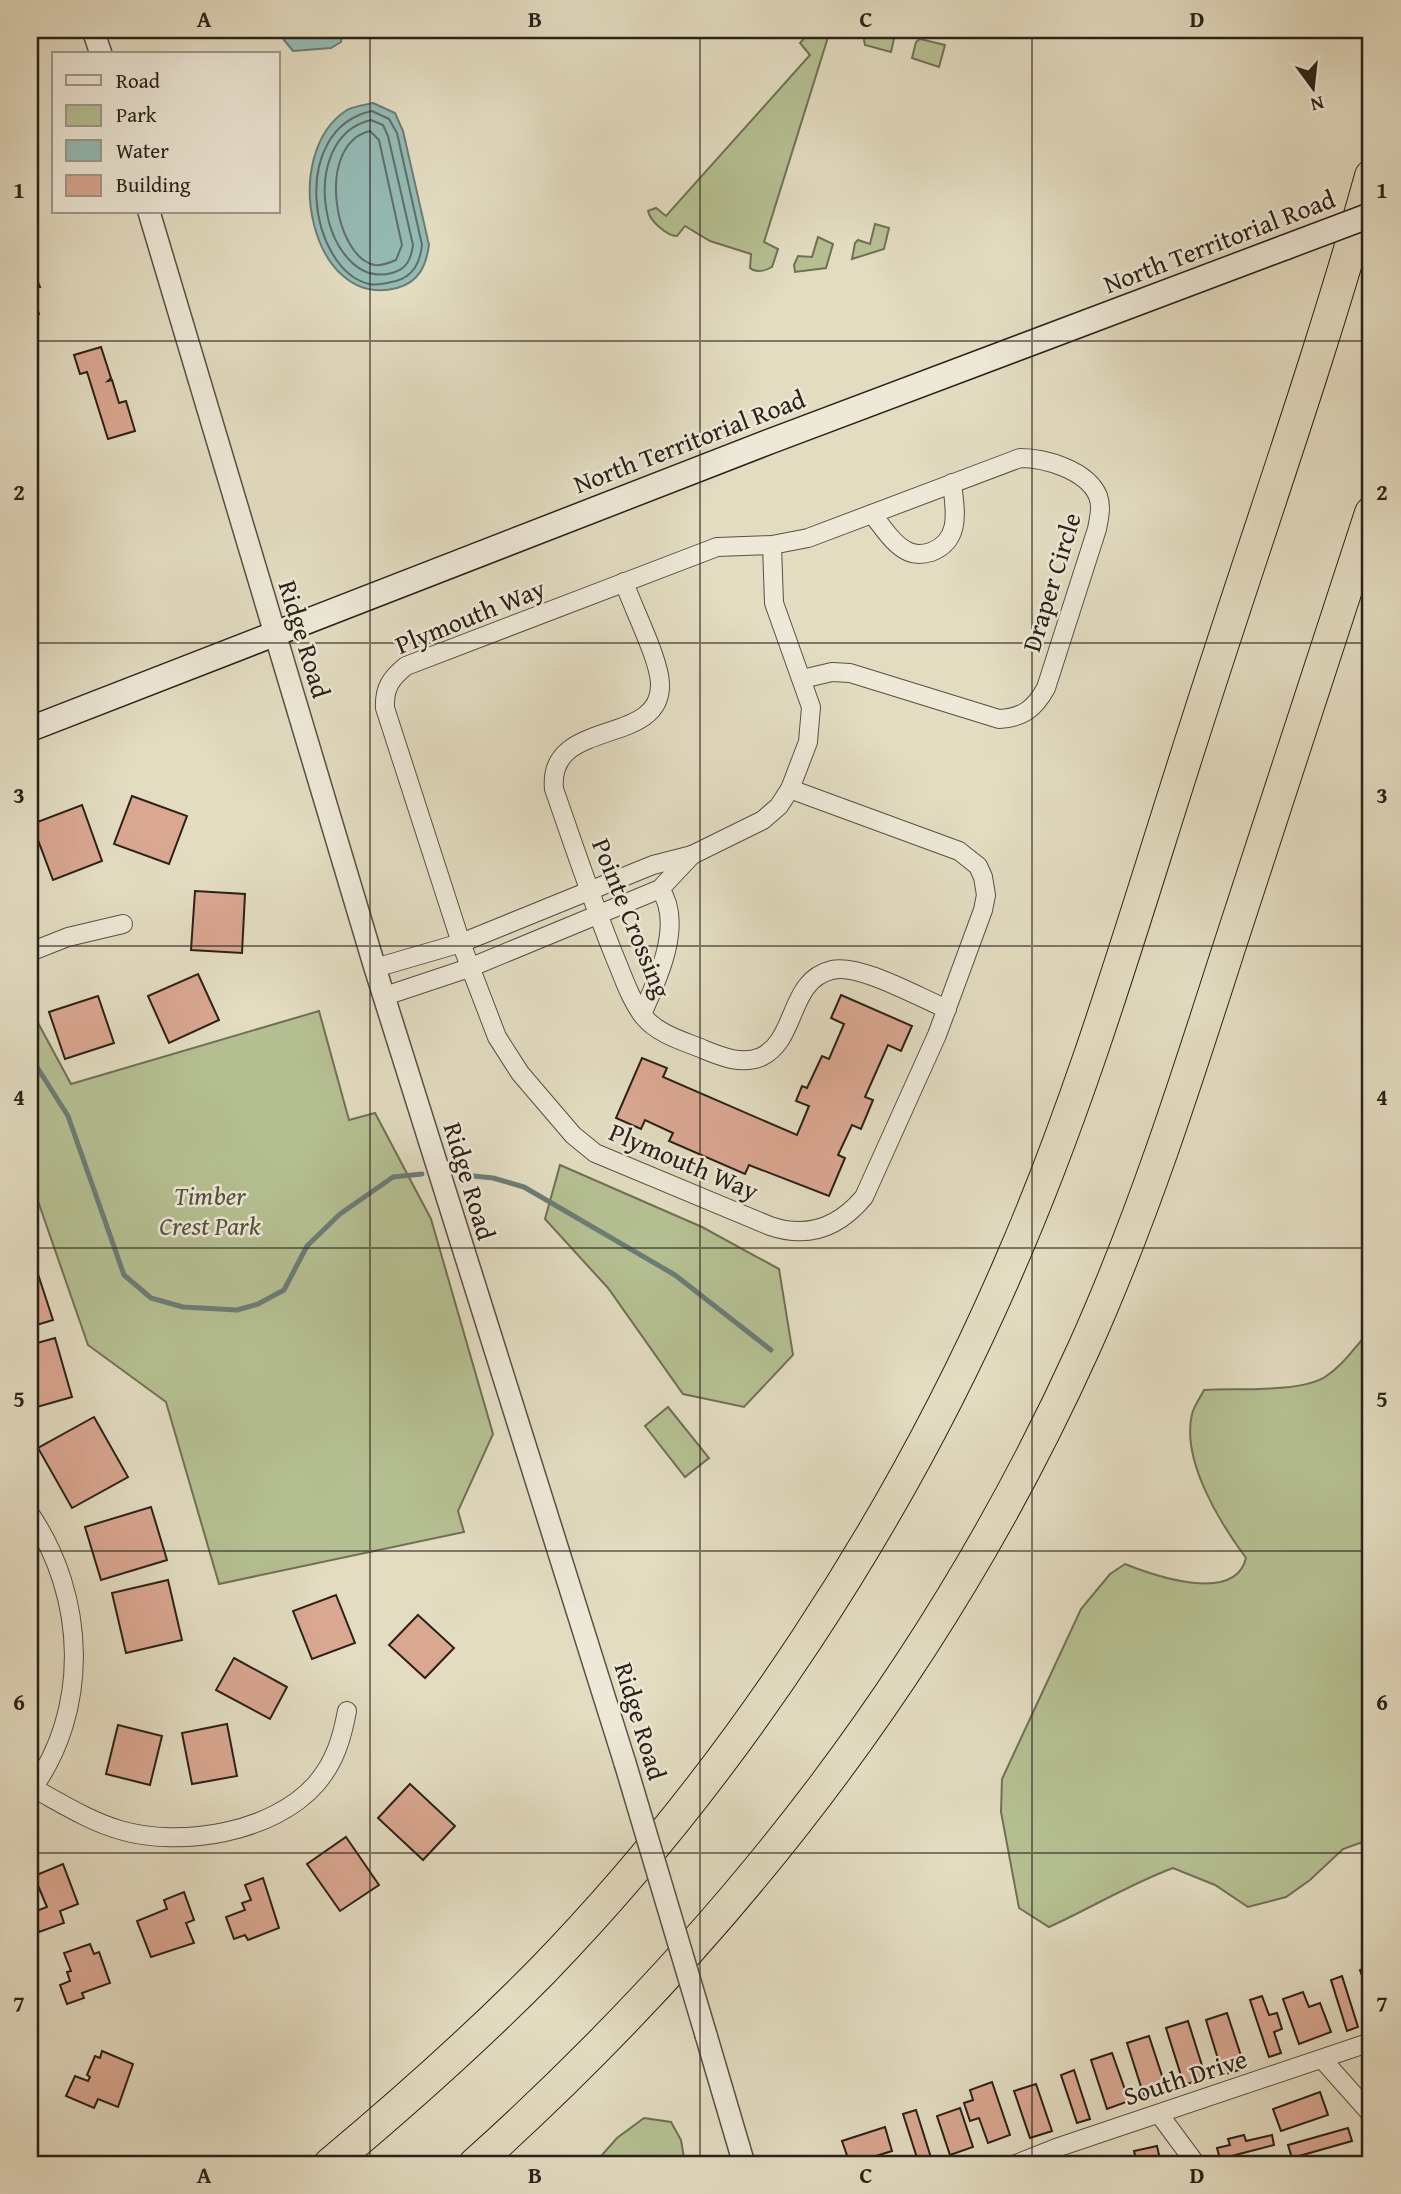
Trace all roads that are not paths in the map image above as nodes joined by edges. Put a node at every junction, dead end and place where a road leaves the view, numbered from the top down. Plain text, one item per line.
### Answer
1 (93, 30) edge
2 (100, 52) edge
3 (1371, 176) edge
4 (150, 214) edge
5 (1371, 215) edge
6 (952, 483) junction
7 (1371, 513) edge
8 (872, 514) junction
9 (772, 545) junction
10 (624, 582) junction
11 (274, 634) junction
12 (802, 679) junction
13 (30, 729) edge
14 (790, 789) junction
15 (692, 855) junction
16 (660, 888) junction
17 (590, 891) junction
18 (598, 915) junction
19 (123, 925) dead end
20 (461, 943) junction
21 (30, 952) edge
22 (375, 968) junction
23 (469, 968) junction
24 (385, 996) junction
25 (947, 1010) junction
26 (642, 1014) junction
27 (30, 1514) edge
28 (347, 1711) dead end
29 (31, 1790) edge
30 (1371, 2042) edge
31 (1322, 2059) junction
32 (1159, 2114) junction
33 (1371, 2114) edge
34 (1023, 2163) edge
35 (330, 2164) edge
36 (475, 2164) edge
37 (744, 2164) edge
38 (1196, 2164) edge

1 - 2 street
3 - 35 highway
4 - 11 street, Ridge Road
5 - 11 main road, North Territorial Road, bridge
6 - 8 street, Draper Circle
6 - 8 street
6 - 12 street, Draper Circle
7 - 36 highway
8 - 9 street, Draper Circle
9 - 10 street, Plymouth Way
9 - 12 street
10 - 17 street, Pointe Crossing
10 - 20 street, Plymouth Way
11 - 13 main road, North Territorial Road
11 - 22 street, Ridge Road
12 - 14 street
14 - 15 street
14 - 25 street, Plymouth Way
15 - 16 street
15 - 17 street
16 - 18 street
16 - 26 street
17 - 18 street, Pointe Crossing
17 - 20 street
18 - 23 street
18 - 26 street, Pointe Crossing
19 - 21 street
20 - 22 street
20 - 23 street, Plymouth Way
22 - 24 street, Ridge Road
23 - 24 street
23 - 25 street, Plymouth Way
24 - 37 street, Ridge Road, bridge
25 - 26 street, Pointe Crossing
27 - 29 street
28 - 29 street
30 - 31 street, South Drive
31 - 32 street, South Drive
31 - 33 street
32 - 34 street, South Drive
32 - 38 street

